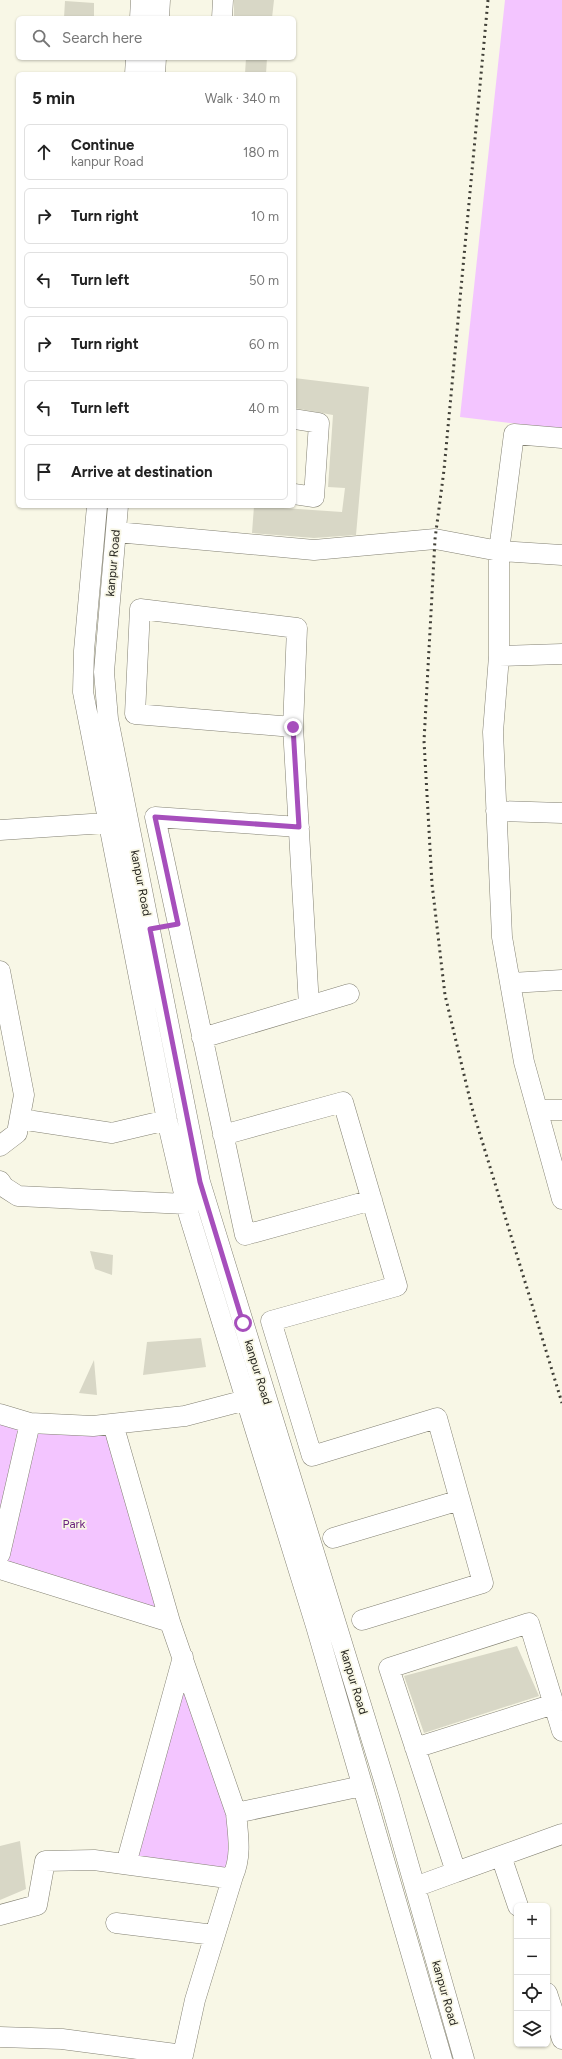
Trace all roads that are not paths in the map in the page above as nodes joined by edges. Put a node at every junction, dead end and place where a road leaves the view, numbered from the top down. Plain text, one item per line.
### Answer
1 (142, 0) edge
2 (160, 0) edge
3 (223, 0) edge
4 (140, 16) edge
5 (159, 16) edge
6 (222, 16) edge
7 (136, 60) edge
8 (156, 60) edge
9 (135, 72) edge
10 (155, 72) edge
11 (296, 419) edge
12 (562, 438) edge
13 (296, 494) edge
14 (97, 508) edge
15 (118, 508) edge
16 (116, 532) junction
17 (499, 551) junction
18 (562, 555) edge
19 (562, 654) edge
20 (499, 656) junction
21 (293, 727) junction
22 (496, 811) junction
23 (562, 813) edge
24 (129, 822) junction
25 (109, 823) junction
26 (299, 827) junction
27 (0, 830) edge
28 (178, 924) junction
29 (150, 929) junction
30 (0, 970) edge
31 (562, 980) edge
32 (511, 983) junction
33 (349, 994) dead end
34 (309, 1006) junction
35 (202, 1038) junction
36 (537, 1110) junction
37 (562, 1110) edge
38 (20, 1119) junction
39 (167, 1120) junction
40 (223, 1135) junction
41 (0, 1146) edge
42 (0, 1181) edge
43 (561, 1192) edge
44 (372, 1200) junction
45 (186, 1204) junction
46 (243, 1323) junction
47 (224, 1328) junction
48 (248, 1408) junction
49 (270, 1411) junction
50 (0, 1414) edge
51 (30, 1423) junction
52 (113, 1424) junction
53 (460, 1500) junction
54 (333, 1538) dead end
55 (0, 1554) edge
56 (0, 1569) edge
57 (362, 1620) dead end
58 (170, 1622) junction
59 (183, 1657) junction
60 (554, 1704) junction
61 (562, 1731) edge
62 (415, 1748) junction
63 (362, 1786) junction
64 (236, 1813) junction
65 (562, 1834) edge
66 (501, 1856) junction
67 (126, 1864) junction
68 (456, 1872) junction
69 (233, 1876) junction
70 (415, 1887) junction
71 (517, 1903) edge
72 (0, 1915) edge
73 (116, 1923) dead end
74 (214, 1935) junction
75 (550, 2002) edge
76 (0, 2037) edge
77 (562, 2038) edge
78 (77, 2050) edge
79 (187, 2057) edge
80 (442, 2059) edge
81 (464, 2059) edge

1 - 4 street
2 - 5 street
3 - 6 street
7 - 9 street
8 - 10 street
11 - 13 street
12 - 17 street
14 - 25 street
15 - 16 street, kanpur Road
16 - 17 street
16 - 24 street, kanpur Road
17 - 18 street
17 - 20 street
19 - 20 street
20 - 22 street
21 - 21 street
21 - 26 street
22 - 23 street
22 - 32 street
24 - 25 street
24 - 29 street, kanpur Road
25 - 27 street
25 - 39 street
26 - 28 street
26 - 34 street
28 - 29 street
28 - 35 street
29 - 46 street, kanpur Road
30 - 38 street
31 - 32 street
32 - 36 street
33 - 34 street
34 - 35 street
35 - 40 street
36 - 37 street
36 - 43 street
38 - 39 street
38 - 41 street
39 - 45 street
40 - 44 street
40 - 44 street
42 - 45 street
44 - 53 street
45 - 47 street
46 - 47 street
46 - 49 street, kanpur Road
47 - 48 street
48 - 49 street
48 - 52 street
48 - 63 street
49 - 70 street, kanpur Road
50 - 51 street
51 - 52 street
51 - 55 street
52 - 58 street
53 - 54 street
53 - 57 street
56 - 58 street
58 - 59 street
59 - 64 street
59 - 67 street
60 - 61 street
60 - 62 street
60 - 62 street
62 - 68 street
63 - 64 street
63 - 80 street
64 - 69 street
65 - 66 street
66 - 68 street
66 - 71 street
67 - 69 street
67 - 72 street
68 - 70 street
69 - 74 street
70 - 81 street, kanpur Road
73 - 74 street
74 - 79 street
75 - 77 street
76 - 78 street
78 - 79 street

